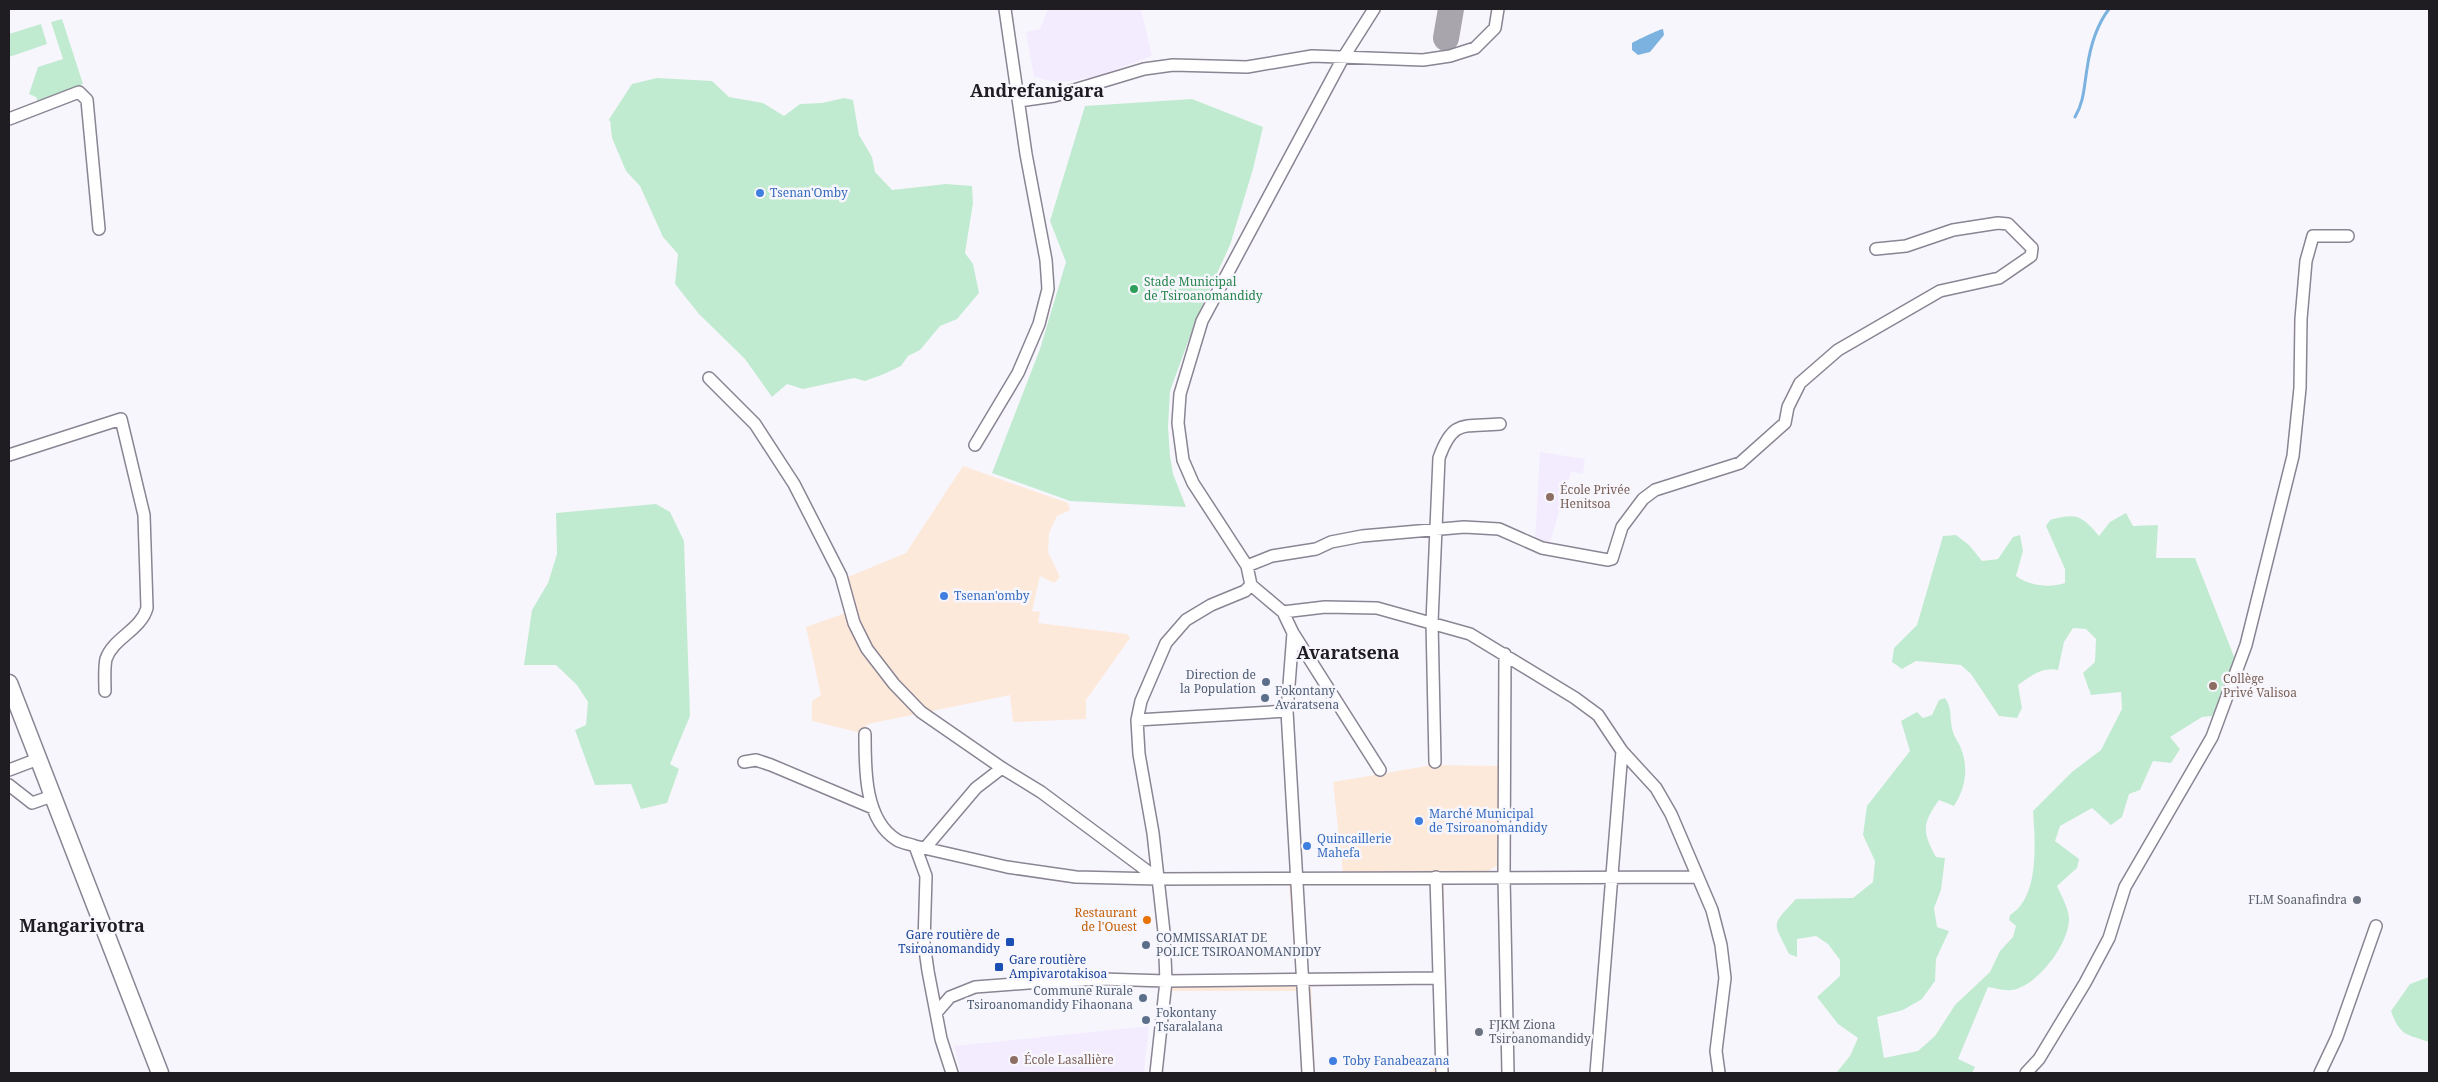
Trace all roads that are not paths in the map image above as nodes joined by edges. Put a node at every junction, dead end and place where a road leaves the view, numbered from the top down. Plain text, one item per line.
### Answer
1 (1005, 9) edge
2 (1374, 9) edge
3 (1498, 9) edge
4 (1343, 58) junction
5 (1019, 101) junction
6 (9, 119) edge
7 (99, 229) dead end
8 (2348, 236) dead end
9 (1876, 249) dead end
10 (709, 378) dead end
11 (1500, 424) dead end
12 (975, 444) dead end
13 (9, 455) edge
14 (1435, 530) junction
15 (1247, 566) junction
16 (1251, 585) junction
17 (1283, 612) junction
18 (1432, 622) junction
19 (1293, 633) junction
20 (1506, 654) junction
21 (9, 683) edge
22 (105, 691) dead end
23 (1286, 711) junction
24 (1137, 720) junction
25 (866, 734) dead end
26 (1622, 751) junction
27 (38, 759) junction
28 (744, 762) dead end
29 (1435, 762) dead end
30 (1002, 768) junction
31 (9, 770) edge
32 (1380, 770) dead end
33 (9, 784) edge
34 (52, 796) junction
35 (874, 808) junction
36 (921, 846) junction
37 (1436, 877) junction
38 (1504, 877) junction
39 (1611, 877) junction
40 (1697, 877) junction
41 (1158, 879) junction
42 (1296, 879) junction
43 (2376, 926) dead end
44 (1439, 978) junction
45 (1166, 980) junction
46 (1303, 980) junction
47 (937, 1012) junction
48 (160, 1073) edge
49 (952, 1073) edge
50 (1156, 1073) edge
51 (1308, 1073) edge
52 (1442, 1073) edge
53 (1508, 1073) edge
54 (1596, 1073) edge
55 (1719, 1073) edge
56 (2026, 1073) edge
57 (2320, 1073) edge

1 - 5 street
2 - 4 street
3 - 4 street
4 - 5 street
4 - 15 street
5 - 12 street
6 - 7 street
8 - 56 street
9 - 14 street
10 - 30 street
11 - 14 street
13 - 22 street
14 - 15 street
14 - 18 street
15 - 16 street
16 - 17 street
16 - 24 street
17 - 18 street
17 - 19 street
18 - 20 street
18 - 29 street
19 - 23 street
19 - 32 street
20 - 26 street
20 - 38 street
21 - 27 main road
23 - 24 street
23 - 42 street
24 - 41 street
25 - 35 street
26 - 39 street
26 - 40 street
27 - 31 street
27 - 34 main road
28 - 35 street
30 - 36 street
30 - 41 street
33 - 34 street
34 - 48 main road
35 - 36 street
36 - 41 street
36 - 47 street
37 - 38 street
37 - 42 street
37 - 44 street
38 - 39 street
38 - 53 street
39 - 40 street
39 - 54 street
40 - 55 street
41 - 42 street
41 - 45 street
42 - 46 street
43 - 57 street
44 - 46 street
44 - 52 street
45 - 46 street
45 - 47 street
45 - 50 street
46 - 51 street
47 - 49 street

